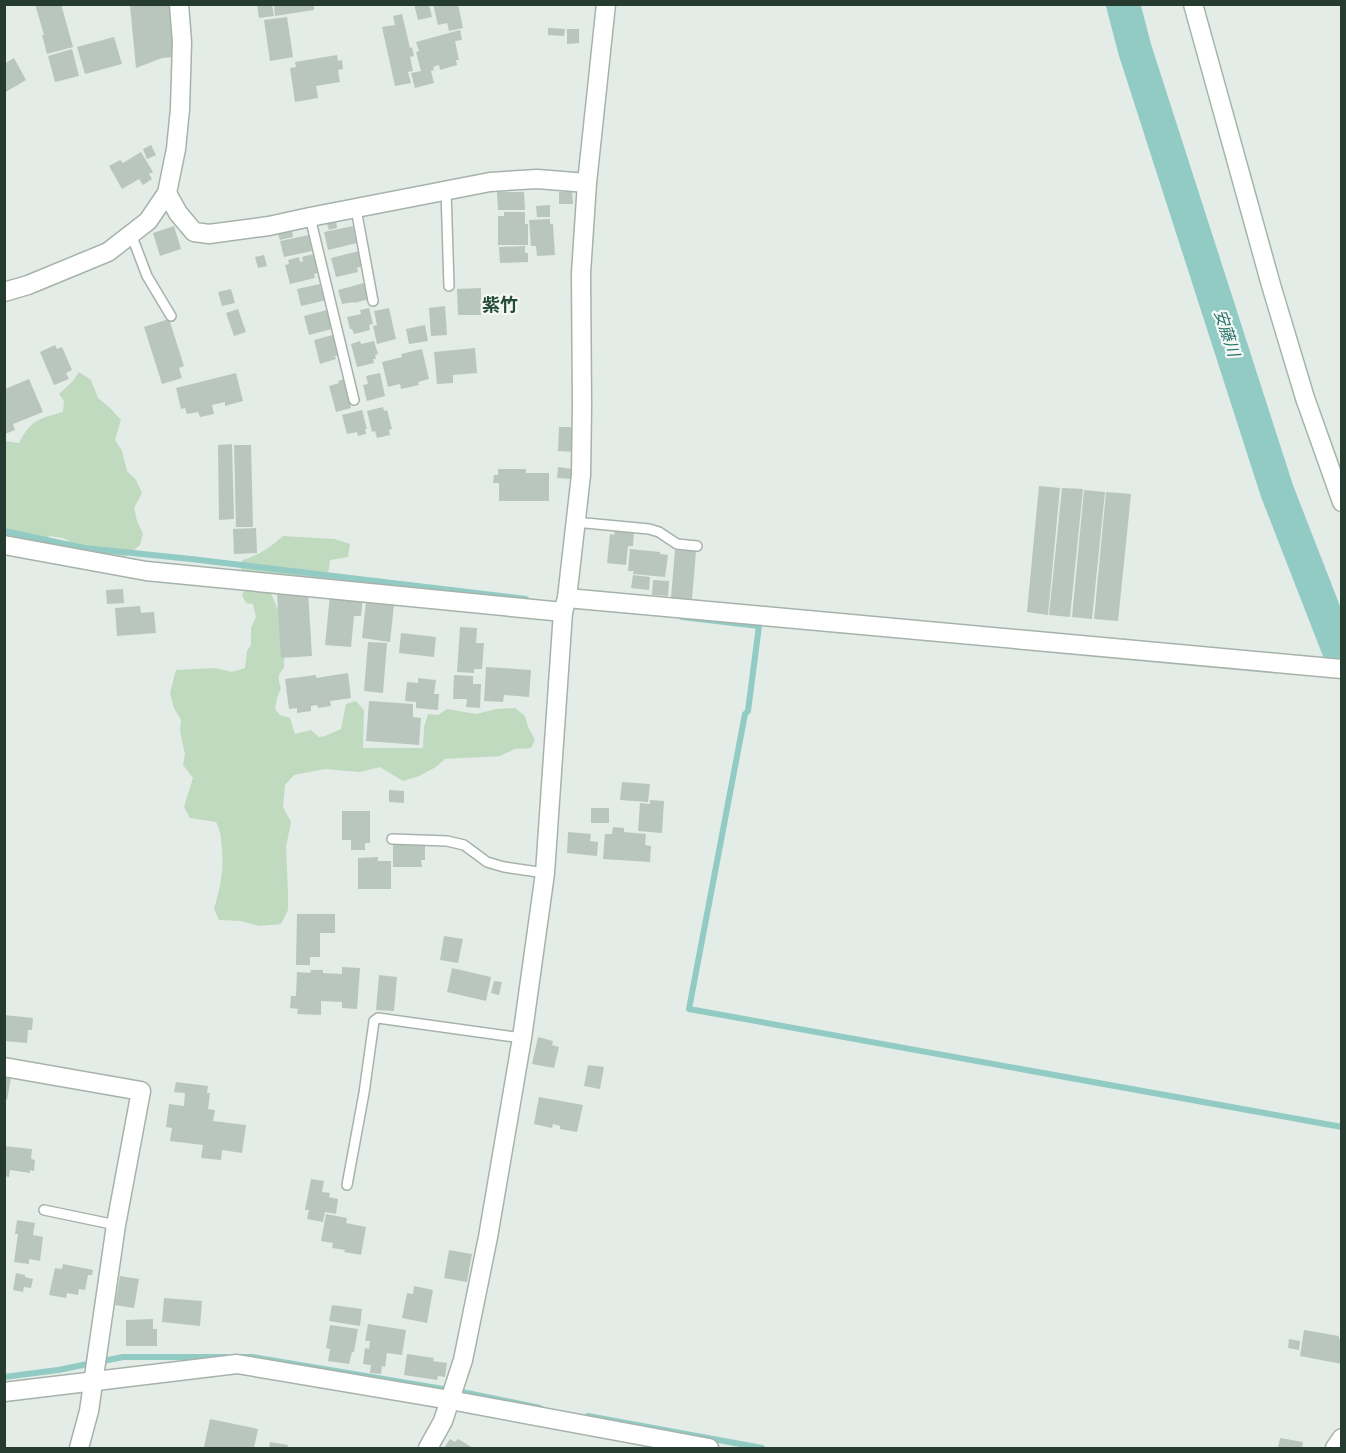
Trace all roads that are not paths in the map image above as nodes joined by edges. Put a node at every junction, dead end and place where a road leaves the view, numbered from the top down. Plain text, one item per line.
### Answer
1 (178, 4) edge
2 (606, 4) edge
3 (1192, 4) edge
4 (587, 183) junction
5 (446, 190) junction
6 (167, 194) junction
7 (356, 209) junction
8 (310, 217) junction
9 (131, 234) junction
10 (449, 286) dead end
11 (4, 292) edge
12 (373, 301) dead end
13 (171, 316) dead end
14 (354, 400) dead end
15 (1341, 502) edge
16 (575, 522) junction
17 (4, 545) edge
18 (697, 546) dead end
19 (565, 605) junction
20 (1341, 669) edge
21 (392, 839) dead end
22 (545, 873) junction
23 (522, 1038) junction
24 (4, 1067) edge
25 (347, 1185) dead end
26 (44, 1210) dead end
27 (117, 1225) junction
28 (93, 1381) junction
29 (4, 1392) edge
30 (450, 1400) junction
31 (1341, 1438) edge
32 (79, 1449) edge
33 (428, 1449) edge
34 (709, 1449) edge
35 (1335, 1449) edge

1 - 6 street
2 - 4 street
3 - 15 street
4 - 5 street
4 - 16 street
5 - 7 street
5 - 10 lane
6 - 8 street
6 - 9 street
7 - 8 street
7 - 12 lane
8 - 14 lane
9 - 11 street
9 - 13 lane
16 - 18 lane
16 - 19 street
17 - 19 street
19 - 20 street
19 - 22 street
21 - 22 lane
22 - 23 street
23 - 25 lane
23 - 30 street
24 - 27 street
26 - 27 lane
27 - 28 street
28 - 29 street
28 - 30 street
28 - 32 street
30 - 33 street
30 - 34 street
31 - 35 street

